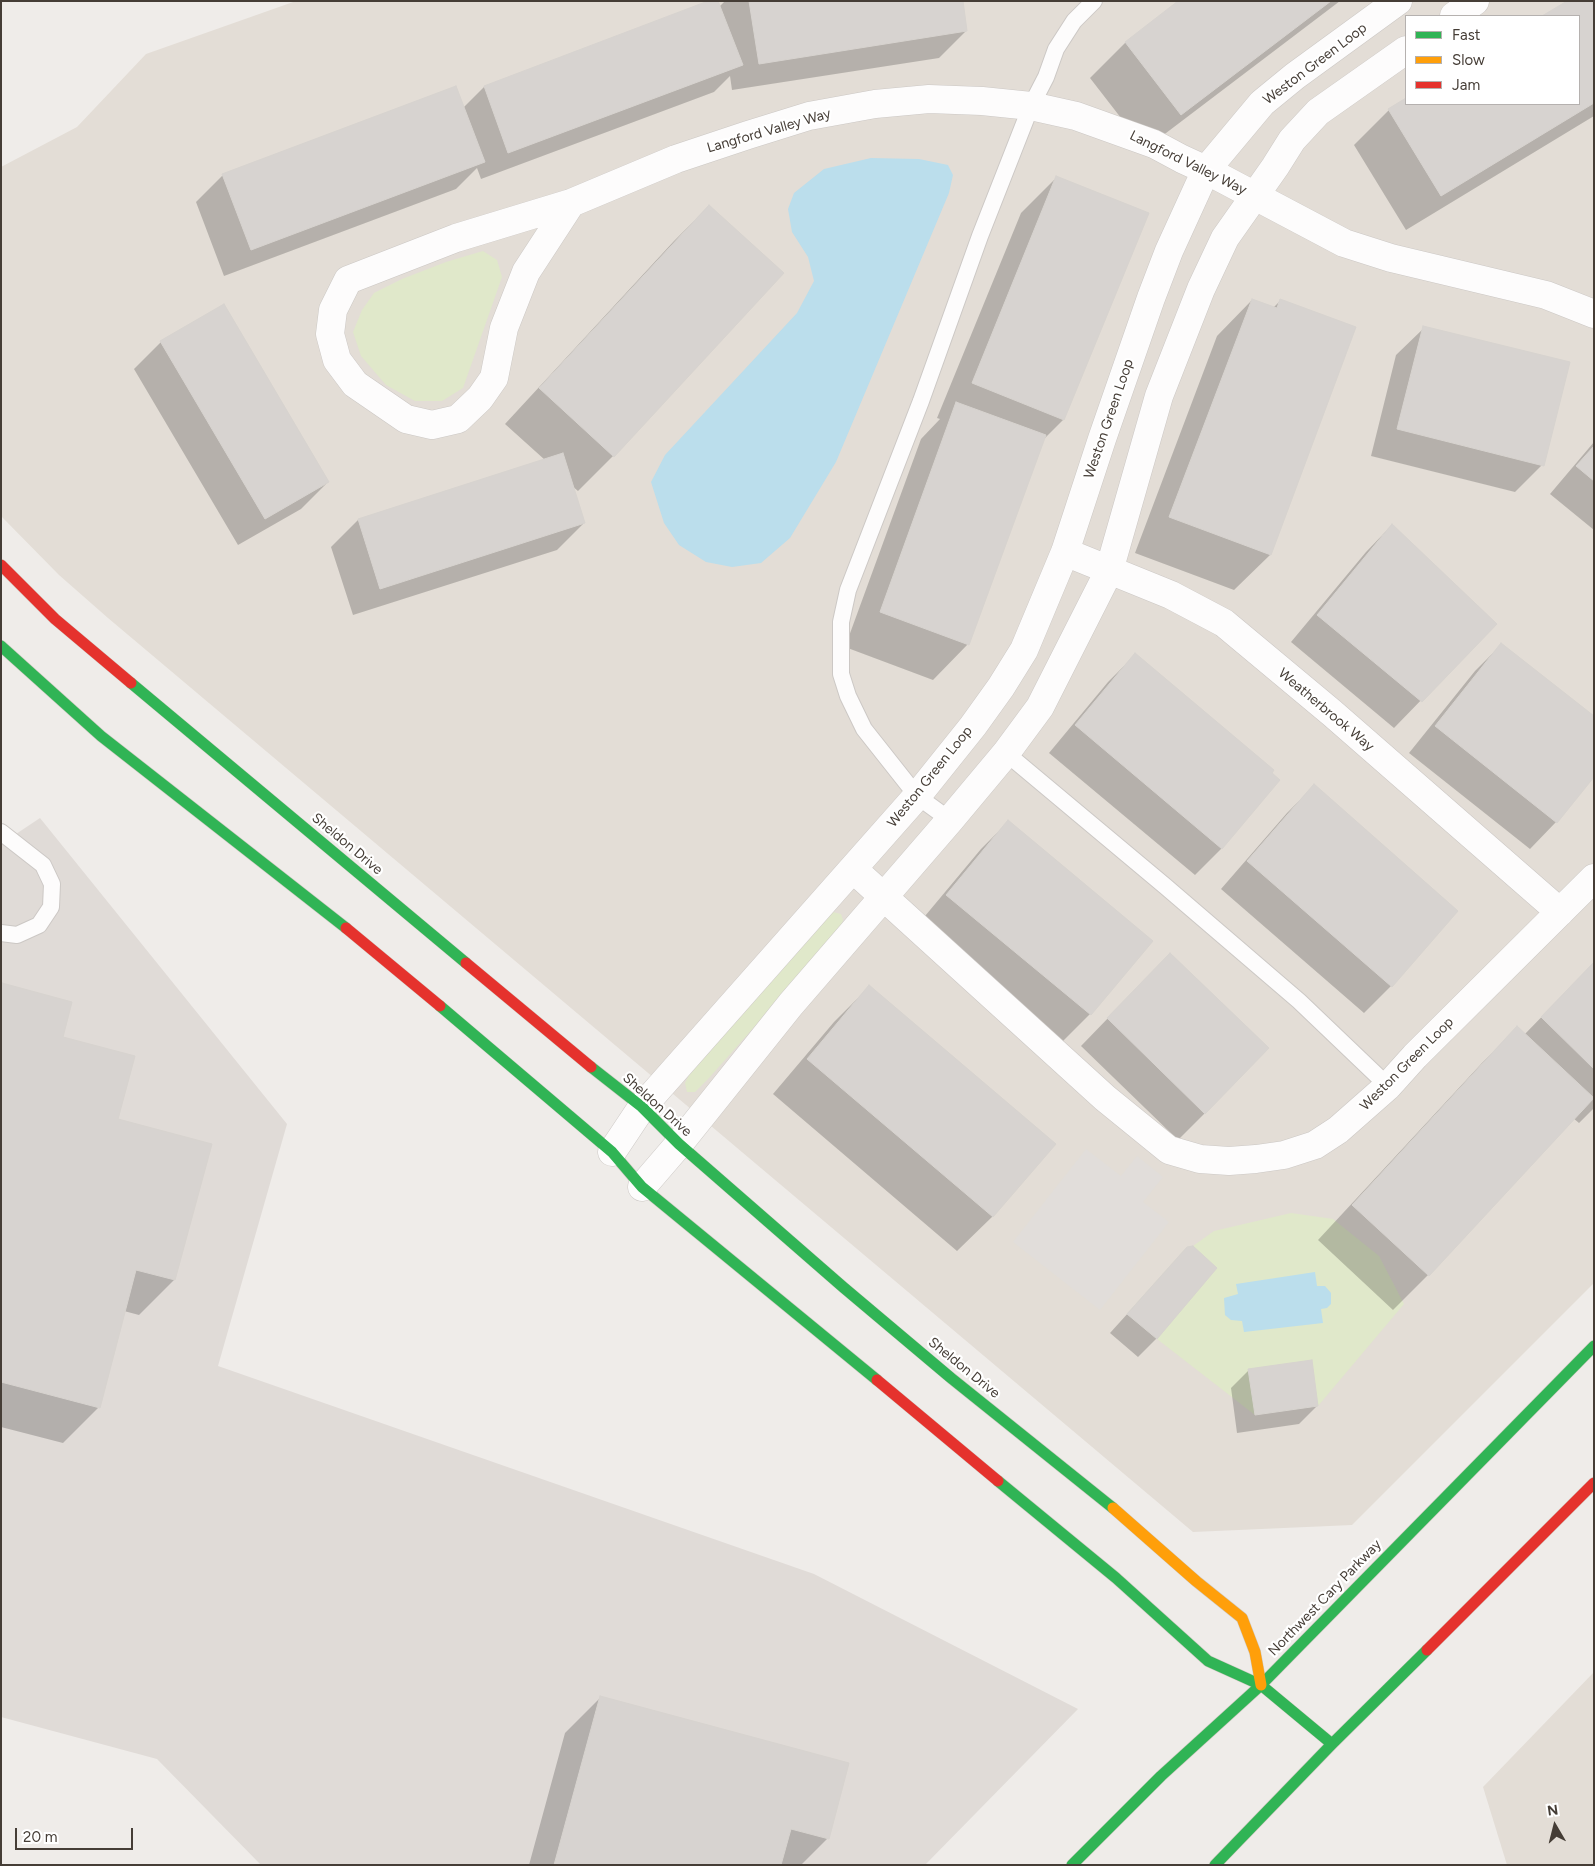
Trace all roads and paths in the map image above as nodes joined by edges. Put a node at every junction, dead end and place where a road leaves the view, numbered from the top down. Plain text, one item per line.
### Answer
1 (1094, 1) edge
2 (1398, 1) edge
3 (1475, 1) edge
4 (1455, 15) edge
5 (1405, 51) edge
6 (1030, 106) junction
7 (1206, 170) junction
8 (1254, 195) junction
9 (571, 203) junction
10 (1594, 314) edge
11 (1065, 552) junction
12 (1, 565) edge
13 (1109, 571) junction
14 (1, 646) edge
15 (1006, 752) junction
16 (917, 796) junction
17 (950, 820) junction
18 (1, 832) edge
19 (853, 869) junction
20 (1594, 878) edge
21 (884, 897) junction
22 (1560, 912) junction
23 (1, 933) edge
24 (1388, 1086) junction
25 (642, 1107) junction
26 (678, 1144) junction
27 (612, 1152) junction
28 (642, 1187) junction
29 (1594, 1346) edge
30 (1594, 1483) edge
31 (1260, 1685) junction
32 (1332, 1744) junction
33 (1072, 1865) edge
34 (1215, 1865) edge

1 - 6 lane
2 - 7 street, Weston Green Loop
3 - 4 street
5 - 8 street
6 - 7 street, Langford Valley Way
6 - 9 street, Langford Valley Way
6 - 16 lane
7 - 8 street, Langford Valley Way
7 - 11 street, Weston Green Loop
8 - 10 street, Langford Valley Way
8 - 13 street
9 - 9 street, Langford Valley Way
11 - 13 street, Weatherbrook Way
11 - 16 street, Weston Green Loop
12 - 25 street, Sheldon Drive
13 - 15 street
13 - 22 street, Weatherbrook Way
14 - 27 street
15 - 17 street
15 - 24 lane
16 - 17 lane
16 - 19 street, Weston Green Loop
17 - 21 street
18 - 23 lane
19 - 21 street, Weston Green Loop
19 - 25 street, Weston Green Loop
20 - 22 street, Weston Green Loop
21 - 24 street, Weston Green Loop
21 - 26 street
22 - 24 street, Weston Green Loop
25 - 26 street, Sheldon Drive
25 - 27 street, Weston Green Loop
26 - 28 street
26 - 31 street, Sheldon Drive
27 - 28 street
28 - 31 street
29 - 31 street, Northwest Cary Parkway
30 - 32 street
31 - 32 street
31 - 33 street, Northwest Cary Parkway
32 - 34 street

